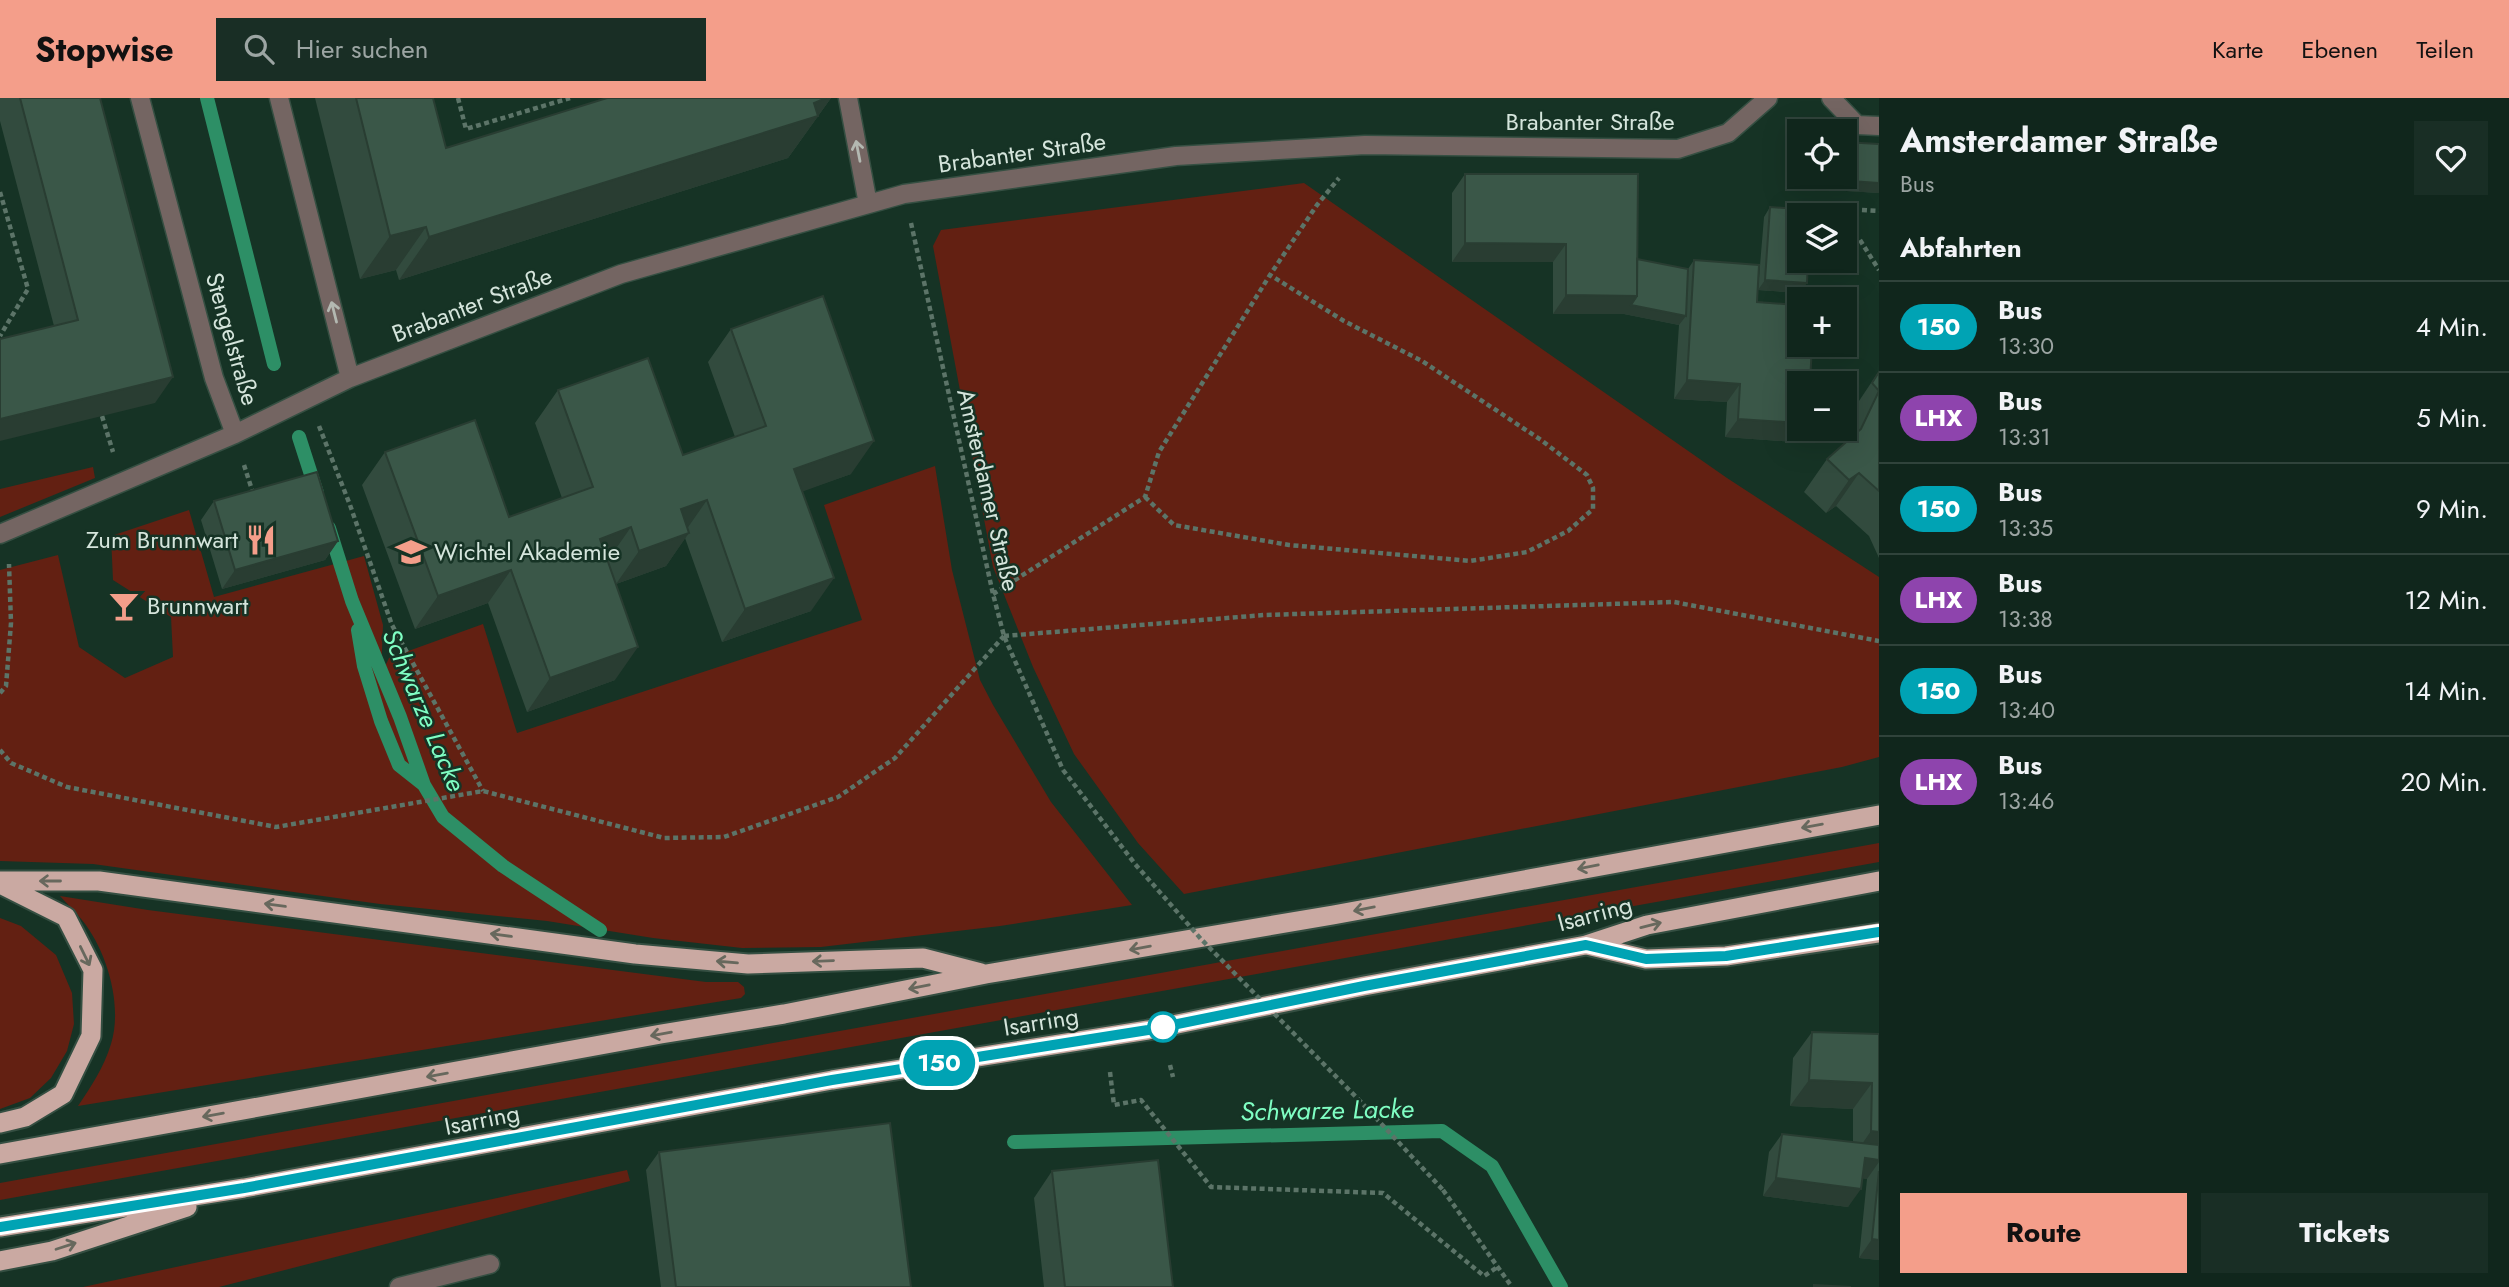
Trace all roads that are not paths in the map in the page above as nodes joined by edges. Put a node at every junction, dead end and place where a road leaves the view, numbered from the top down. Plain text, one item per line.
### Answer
1 (140, 98) edge
2 (279, 98) edge
3 (848, 98) edge
4 (1768, 98) edge
5 (1831, 98) edge
6 (1879, 126) edge
7 (868, 204) junction
8 (350, 379) junction
9 (234, 434) junction
10 (4, 533) edge
11 (1879, 815) edge
12 (1879, 881) edge
13 (0, 882) edge
14 (1879, 933) edge
15 (1586, 945) junction
16 (986, 974) junction
17 (0, 1123) edge
18 (0, 1154) edge
19 (244, 1188) junction
20 (0, 1227) edge
21 (0, 1261) edge
22 (490, 1264) dead end
23 (399, 1287) edge

1 - 9 street, Stengelstraße
8 -> 2 street
7 -> 3 street
4 - 7 street, Brabanter Straße
5 - 6 street
7 - 8 street, Brabanter Straße
8 - 9 street, Stengelstraße
9 - 10 street
11 -> 16 highway, Isarring
15 -> 12 highway, Isarring
16 -> 13 highway
13 -> 17 highway
14 - 15 highway
15 - 19 highway, Isarring
16 -> 18 highway, Isarring
19 - 20 highway, Isarring
21 -> 19 highway
22 - 23 street

